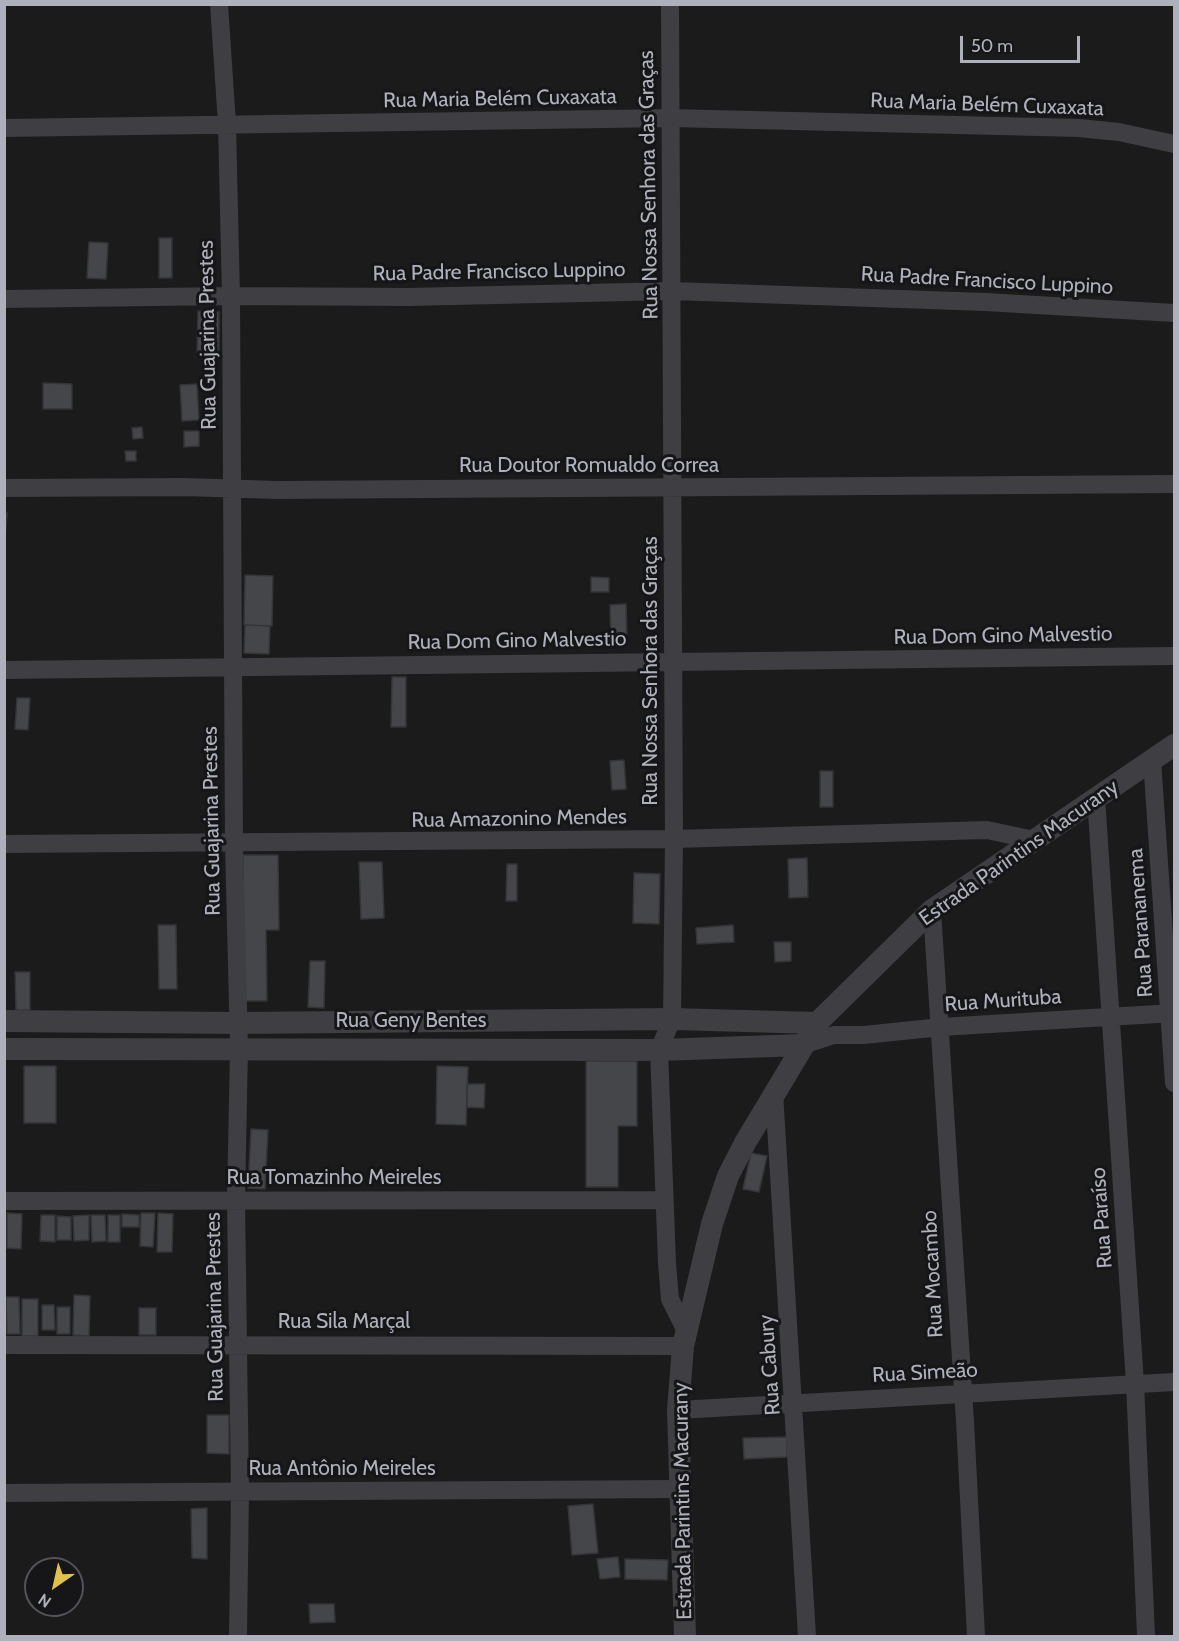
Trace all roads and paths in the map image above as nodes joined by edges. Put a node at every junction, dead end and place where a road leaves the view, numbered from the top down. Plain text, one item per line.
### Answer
1 (219, 4) edge
2 (670, 4) edge
3 (671, 118) junction
4 (227, 124) junction
5 (4, 128) edge
6 (1174, 144) edge
7 (673, 291) junction
8 (231, 296) junction
9 (4, 299) edge
10 (1174, 314) edge
11 (1174, 484) edge
12 (4, 488) edge
13 (672, 488) junction
14 (232, 489) junction
15 (1174, 656) edge
16 (672, 662) junction
17 (232, 669) junction
18 (4, 670) edge
19 (1174, 745) edge
20 (1152, 759) junction
21 (1096, 797) junction
22 (674, 839) junction
23 (1034, 840) junction
24 (4, 844) edge
25 (234, 844) junction
26 (932, 910) junction
27 (1172, 1013) edge
28 (1112, 1016) junction
29 (672, 1019) junction
30 (4, 1021) edge
31 (238, 1023) junction
32 (941, 1027) junction
33 (826, 1029) junction
34 (803, 1045) junction
35 (239, 1048) junction
36 (4, 1049) edge
37 (659, 1050) junction
38 (1174, 1083) edge
39 (774, 1092) junction
40 (236, 1200) junction
41 (664, 1200) junction
42 (4, 1201) edge
43 (685, 1339) junction
44 (237, 1344) junction
45 (4, 1345) edge
46 (1174, 1382) edge
47 (1135, 1383) junction
48 (963, 1393) junction
49 (795, 1404) junction
50 (678, 1410) junction
51 (679, 1489) junction
52 (240, 1492) junction
53 (4, 1493) edge
54 (238, 1636) edge
55 (686, 1636) edge
56 (807, 1636) edge
57 (976, 1636) edge
58 (1146, 1636) edge

1 - 4 street, Rua Guajarina Prestes
2 - 3 street, Rua Nossa Senhora das Graças
3 - 4 street, Rua Maria Belém Cuxaxata
3 - 6 street, Rua Maria Belém Cuxaxata
3 - 7 street, Rua Nossa Senhora das Graças
4 - 5 street, Rua Maria Belém Cuxaxata
4 - 8 street, Rua Guajarina Prestes
7 - 8 street, Rua Padre Francisco Luppino
7 - 10 street, Rua Padre Francisco Luppino
7 - 13 street, Rua Nossa Senhora das Graças
8 - 9 street, Rua Padre Francisco Luppino
8 - 14 street, Rua Guajarina Prestes
11 - 13 street, Rua Doutor Romualdo Correa
12 - 14 street, Rua Doutor Romualdo Correa
13 - 14 street, Rua Doutor Romualdo Correa
13 - 16 street, Rua Nossa Senhora das Graças
14 - 17 street, Rua Guajarina Prestes
15 - 16 street, Rua Dom Gino Malvestio
16 - 17 street, Rua Dom Gino Malvestio
16 - 22 street, Rua Nossa Senhora das Graças
17 - 18 street, Rua Dom Gino Malvestio
17 - 25 street, Rua Guajarina Prestes
19 - 20 street, Estrada Parintins Macurany
20 - 21 street, Estrada Parintins Macurany
20 - 27 street, Rua Parananema
21 - 23 street, Estrada Parintins Macurany
21 - 28 street, Rua Paraíso
22 - 23 street, Rua Amazonino Mendes
22 - 25 street, Rua Amazonino Mendes
22 - 29 street, Rua Nossa Senhora das Graças
23 - 26 street, Estrada Parintins Macurany
24 - 25 street, Rua Amazonino Mendes
25 - 31 street, Rua Guajarina Prestes
26 - 32 street, Rua Mocambo
26 - 33 street, Estrada Parintins Macurany
27 - 28 street, Rua Murituba
27 - 38 street, Rua Parananema
28 - 32 street, Rua Murituba
28 - 47 street, Rua Paraíso
29 - 31 street, Rua Geny Bentes
29 - 33 street, Rua Geny Bentes
29 - 37 street, Rua Nossa Senhora das Graças
30 - 31 street, Rua Geny Bentes
31 - 35 street, Rua Guajarina Prestes
32 - 33 street, Rua Murituba
32 - 48 street, Rua Mocambo
33 - 34 street, Estrada Parintins Macurany
34 - 37 street, Rua Geny Bentes
34 - 39 street, Estrada Parintins Macurany
35 - 36 street, Rua Geny Bentes
35 - 37 street, Rua Geny Bentes
35 - 40 street, Rua Guajarina Prestes
37 - 41 street, Rua Nossa Senhora das Graças
39 - 43 street, Estrada Parintins Macurany
39 - 49 street, Rua Cabury
40 - 41 street, Rua Tomazinho Meireles
40 - 42 street, Rua Tomazinho Meireles
40 - 44 street, Rua Guajarina Prestes
41 - 43 street, Rua Nossa Senhora das Graças
43 - 44 street, Rua Sila Marçal
43 - 50 street, Estrada Parintins Macurany
44 - 45 street, Rua Sila Marçal
44 - 52 street, Rua Guajarina Prestes
46 - 47 street, Rua Simeão
47 - 48 street, Rua Simeão
47 - 58 street, Rua Paraíso
48 - 49 street, Rua Simeão
48 - 57 street, Rua Mocambo
49 - 50 street, Rua Simeão
49 - 56 street, Rua Cabury
50 - 51 street, Estrada Parintins Macurany
51 - 52 street, Rua Antônio Meireles
51 - 55 street, Estrada Parintins Macurany
52 - 53 street, Rua Antônio Meireles
52 - 54 street, Rua Guajarina Prestes

